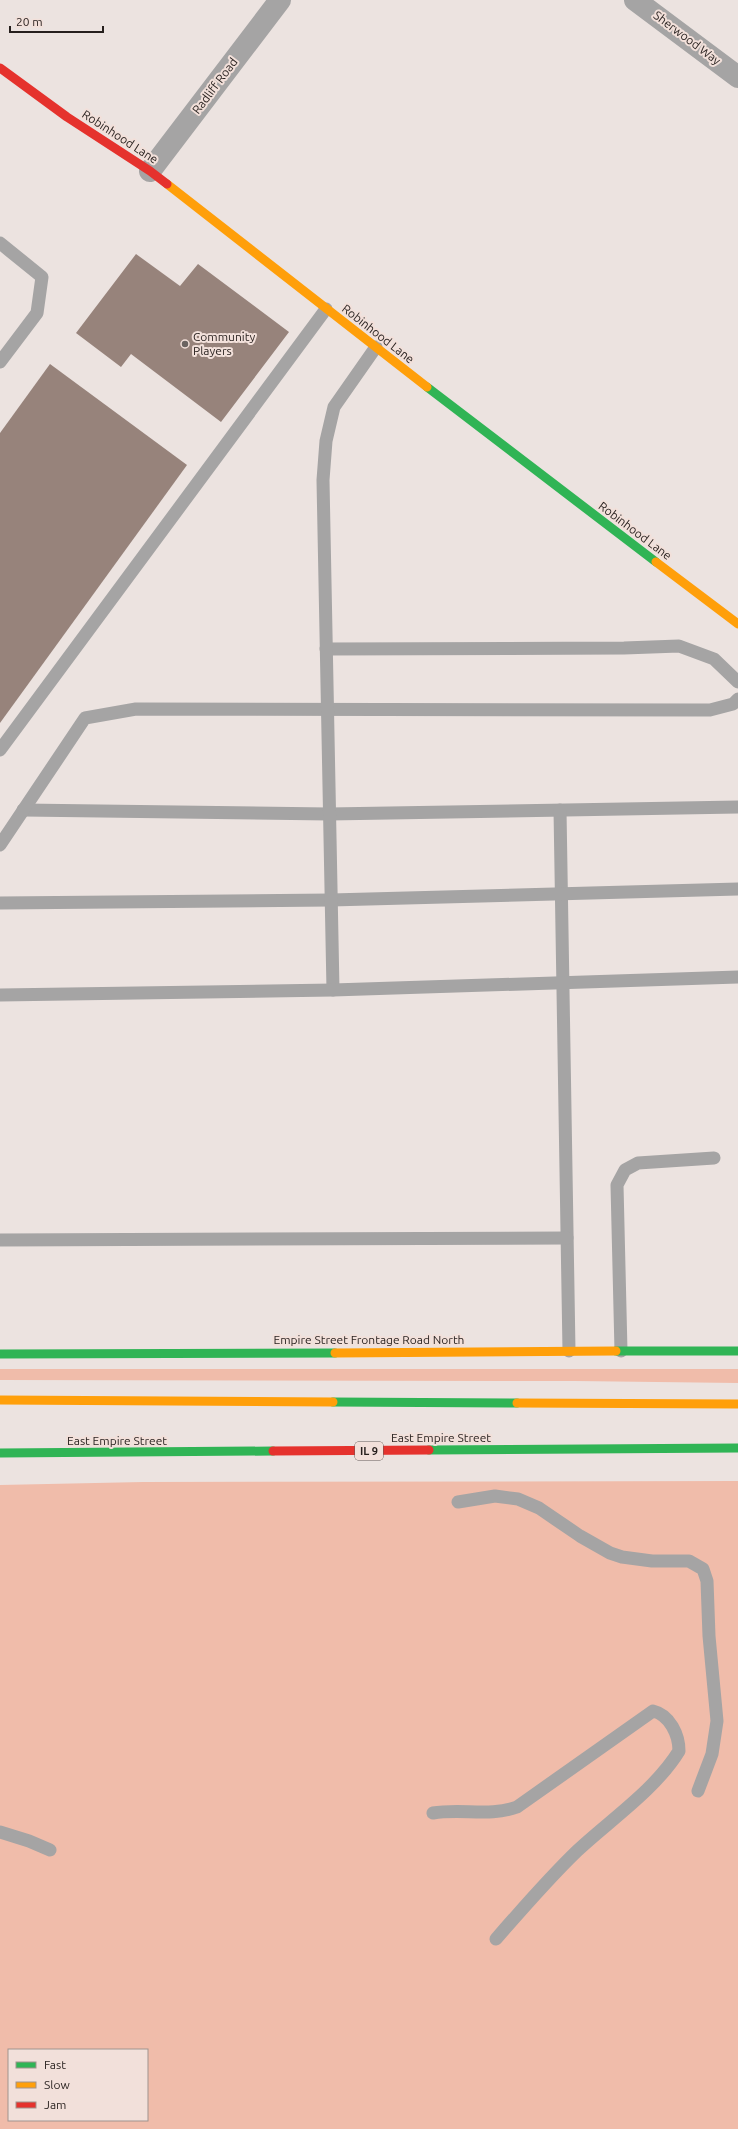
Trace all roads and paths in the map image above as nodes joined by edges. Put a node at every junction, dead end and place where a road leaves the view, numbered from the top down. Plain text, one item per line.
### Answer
1 (280, 0) edge
2 (636, 0) edge
3 (0, 68) edge
4 (738, 77) edge
5 (150, 171) junction
6 (0, 243) edge
7 (326, 309) junction
8 (376, 347) junction
9 (0, 362) edge
10 (738, 624) edge
11 (326, 649) junction
12 (738, 682) edge
13 (738, 699) edge
14 (327, 710) junction
15 (0, 750) edge
16 (738, 807) edge
17 (23, 810) junction
18 (560, 810) junction
19 (329, 814) junction
20 (0, 845) edge
21 (738, 889) edge
22 (562, 894) junction
23 (331, 900) junction
24 (0, 903) edge
25 (738, 977) edge
26 (562, 983) junction
27 (334, 990) junction
28 (0, 995) edge
29 (714, 1158) dead end
30 (567, 1238) junction
31 (0, 1240) edge
32 (738, 1350) edge
33 (621, 1351) junction
34 (569, 1352) junction
35 (0, 1354) edge
36 (0, 1400) edge
37 (738, 1404) edge
38 (738, 1448) edge
39 (0, 1453) edge
40 (458, 1502) dead end
41 (698, 1791) dead end
42 (433, 1813) dead end
43 (0, 1832) edge
44 (50, 1850) dead end
45 (496, 1939) dead end

1 - 5 street, Radliff Road
2 - 4 street, Sherwood Way
3 - 5 street, Robinhood Lane
5 - 7 street, Robinhood Lane
6 - 9 lane
7 - 8 street, Robinhood Lane
7 - 15 lane
8 - 10 street, Robinhood Lane
8 - 11 lane
11 - 12 lane
11 - 14 lane
13 - 14 lane
14 - 17 lane
14 - 19 lane
16 - 18 lane
17 - 19 lane
17 - 20 lane
18 - 19 lane
18 - 22 lane
19 - 23 lane
21 - 22 lane
22 - 23 lane
22 - 26 lane
23 - 24 lane
23 - 27 lane
25 - 26 lane
26 - 27 lane
26 - 30 lane
27 - 28 lane
29 - 33 lane
30 - 31 lane
30 - 34 lane
32 - 33 street, Empire Street Frontage Road North
33 - 34 street, Empire Street Frontage Road North
34 - 35 street, Empire Street Frontage Road North
36 - 37 street
38 - 39 street, East Empire Street / IL 9
40 - 41 lane
42 - 45 lane
43 - 44 lane

